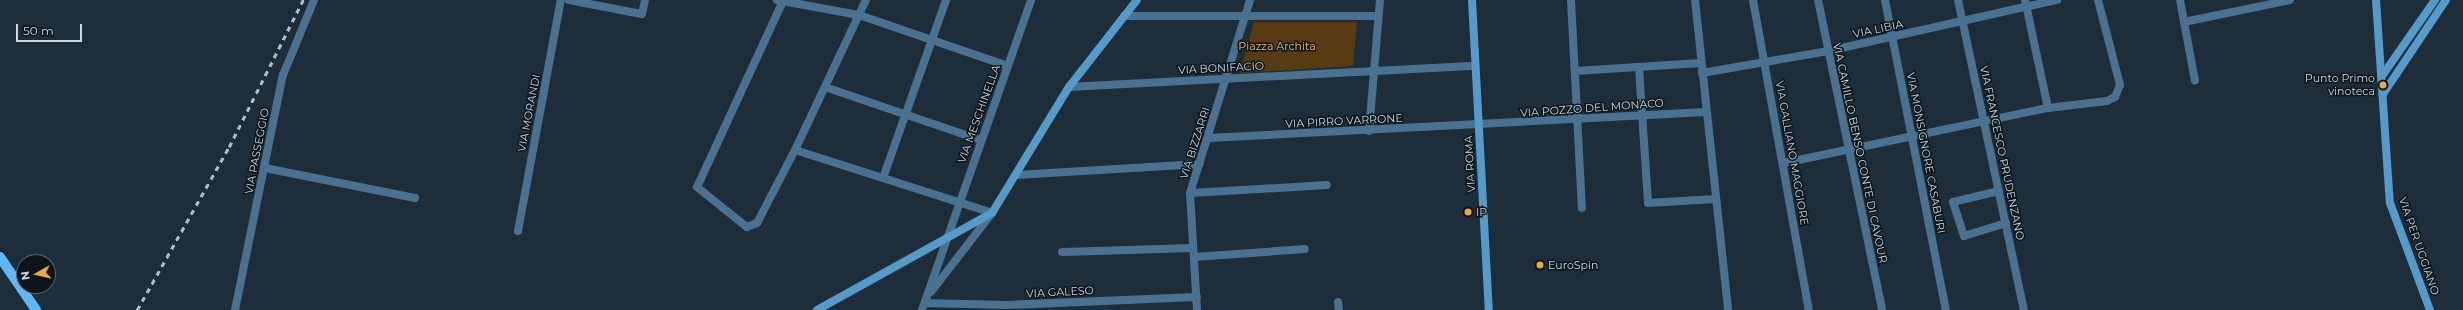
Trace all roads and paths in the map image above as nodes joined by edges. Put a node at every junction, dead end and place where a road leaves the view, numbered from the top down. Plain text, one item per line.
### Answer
1 (314, 0) edge
2 (561, 0) edge
3 (569, 0) edge
4 (645, 0) edge
5 (866, 0) edge
6 (946, 0) edge
7 (1032, 0) edge
8 (1137, 0) edge
9 (1250, 0) edge
10 (1380, 0) edge
11 (1472, 0) edge
12 (1571, 0) edge
13 (1695, 0) edge
14 (1753, 0) edge
15 (1818, 0) edge
16 (1885, 0) edge
17 (1958, 0) edge
18 (2058, 0) edge
19 (2098, 0) edge
20 (2180, 0) edge
21 (2290, 0) edge
22 (2376, 0) edge
23 (2435, 0) edge
24 (2446, 0) edge
25 (780, 1) edge
26 (2025, 4) edge
27 (859, 15) junction
28 (1124, 16) junction
29 (1378, 16) junction
30 (1245, 17) junction
31 (2184, 22) junction
32 (1963, 23) junction
33 (1892, 37) junction
34 (934, 42) junction
35 (1828, 50) junction
36 (1764, 62) junction
37 (1701, 63) junction
38 (1008, 66) junction
39 (1475, 66) junction
40 (1639, 67) junction
41 (1374, 71) junction
42 (1575, 71) junction
43 (1702, 72) junction
44 (2382, 76) junction
45 (1227, 78) junction
46 (2195, 81) dead end
47 (825, 86) junction
48 (1069, 87) junction
49 (2383, 94) junction
50 (2048, 108) junction
51 (1706, 112) junction
52 (908, 113) junction
53 (1644, 114) junction
54 (1578, 120) junction
55 (1985, 122) junction
56 (1479, 126) junction
57 (1369, 131) junction
58 (1912, 137) junction
59 (1210, 138) junction
60 (981, 140) junction
61 (795, 150) junction
62 (1848, 150) junction
63 (1784, 163) junction
64 (1200, 164) junction
65 (265, 168) junction
66 (1016, 175) junction
67 (883, 178) junction
68 (1328, 185) dead end
69 (1999, 191) junction
70 (1190, 193) junction
71 (415, 198) dead end
72 (1716, 199) junction
73 (959, 202) junction
74 (1582, 208) dead end
75 (992, 213) junction
76 (2006, 223) junction
77 (518, 231) dead end
78 (947, 236) junction
79 (1193, 248) junction
80 (1304, 249) dead end
81 (1062, 252) dead end
82 (0, 257) edge
83 (1194, 257) junction
84 (1197, 297) junction
85 (925, 303) edge
86 (36, 310) edge
87 (235, 310) edge
88 (817, 310) edge
89 (1197, 310) edge
90 (1489, 310) edge
91 (1728, 310) edge
92 (1809, 310) edge
93 (1882, 310) edge
94 (1946, 310) edge
95 (2024, 310) edge
96 (2430, 310) edge

1 - 65 street, VIA PASSEGGIO
2 - 77 street, VIA MORANDI
3 - 4 street
5 - 27 street
6 - 34 street
7 - 38 street, VIA MESCHINELLA
8 - 28 street
9 - 30 street, VIA BIZZARRI
10 - 29 street
11 - 39 street, VIA ROMA
12 - 42 street
13 - 37 street
14 - 36 street, VIA GALLIANO MAGGIORE
15 - 35 street, VIA CAMILLO BENSO CONTE DI CAVOUR
16 - 33 street, VIA MONSIGNORE CASABURI
17 - 32 street, VIA FRANCESCO PRUDENZANO
18 - 26 street, VIA LIBIA
19 - 50 street
20 - 31 street
21 - 31 street
22 - 44 street
23 - 44 street
24 - 49 street
25 - 27 street
25 - 61 street
26 - 32 street, VIA LIBIA
26 - 50 street
27 - 34 street
27 - 47 street
28 - 30 street
28 - 48 street
29 - 30 street
29 - 41 street
30 - 45 street, VIA BIZZARRI
31 - 46 street
32 - 33 street, VIA LIBIA
32 - 55 street, VIA FRANCESCO PRUDENZANO
33 - 35 street, VIA LIBIA
33 - 58 street, VIA MONSIGNORE CASABURI
34 - 38 street
34 - 52 street
35 - 36 street, VIA LIBIA
35 - 62 street, VIA CAMILLO BENSO CONTE DI CAVOUR
36 - 43 street, VIA LIBIA
36 - 63 street, VIA GALLIANO MAGGIORE
37 - 40 street
37 - 43 street
38 - 60 street, VIA MESCHINELLA
39 - 41 street
39 - 56 street, VIA ROMA
40 - 42 street
40 - 53 street
41 - 45 street, VIA BONIFACIO
41 - 57 street
42 - 54 street
43 - 51 street
44 - 49 street, VIA PER UGGIANO
45 - 48 street, VIA BONIFACIO
45 - 59 street, VIA BIZZARRI
47 - 52 street
47 - 61 street
48 - 66 street
49 - 96 street, VIA PER UGGIANO
50 - 55 street
51 - 53 street, VIA POZZO DEL MONACO
51 - 72 street
52 - 60 street
52 - 67 street
53 - 54 street, VIA POZZO DEL MONACO
53 - 72 street
54 - 56 street, VIA POZZO DEL MONACO
54 - 74 street
55 - 58 street
55 - 69 street, VIA FRANCESCO PRUDENZANO
56 - 57 street, VIA PIRRO VARRONE
56 - 90 street, VIA ROMA
57 - 59 street, VIA PIRRO VARRONE
58 - 62 street
58 - 94 street, VIA MONSIGNORE CASABURI
59 - 64 street, VIA BIZZARRI
60 - 73 street, VIA MESCHINELLA
61 - 67 street
62 - 63 street
62 - 93 street, VIA CAMILLO BENSO CONTE DI CAVOUR
63 - 92 street, VIA GALLIANO MAGGIORE
64 - 66 street
64 - 70 street, VIA BIZZARRI
65 - 71 street
65 - 87 street, VIA PASSEGGIO
66 - 75 street
67 - 73 street
68 - 70 street
69 - 76 street, VIA FRANCESCO PRUDENZANO
69 - 76 street
70 - 79 street, VIA BIZZARRI
72 - 91 street
73 - 75 street
73 - 78 street, VIA MESCHINELLA
75 - 78 street
75 - 85 street
76 - 95 street, VIA FRANCESCO PRUDENZANO
78 - 85 street, VIA MESCHINELLA
78 - 88 street
79 - 81 street
79 - 83 street, VIA BIZZARRI
80 - 83 street
82 - 86 main road
83 - 84 street, VIA BIZZARRI
84 - 85 street, VIA GALESO
84 - 89 street, VIA BIZZARRI

